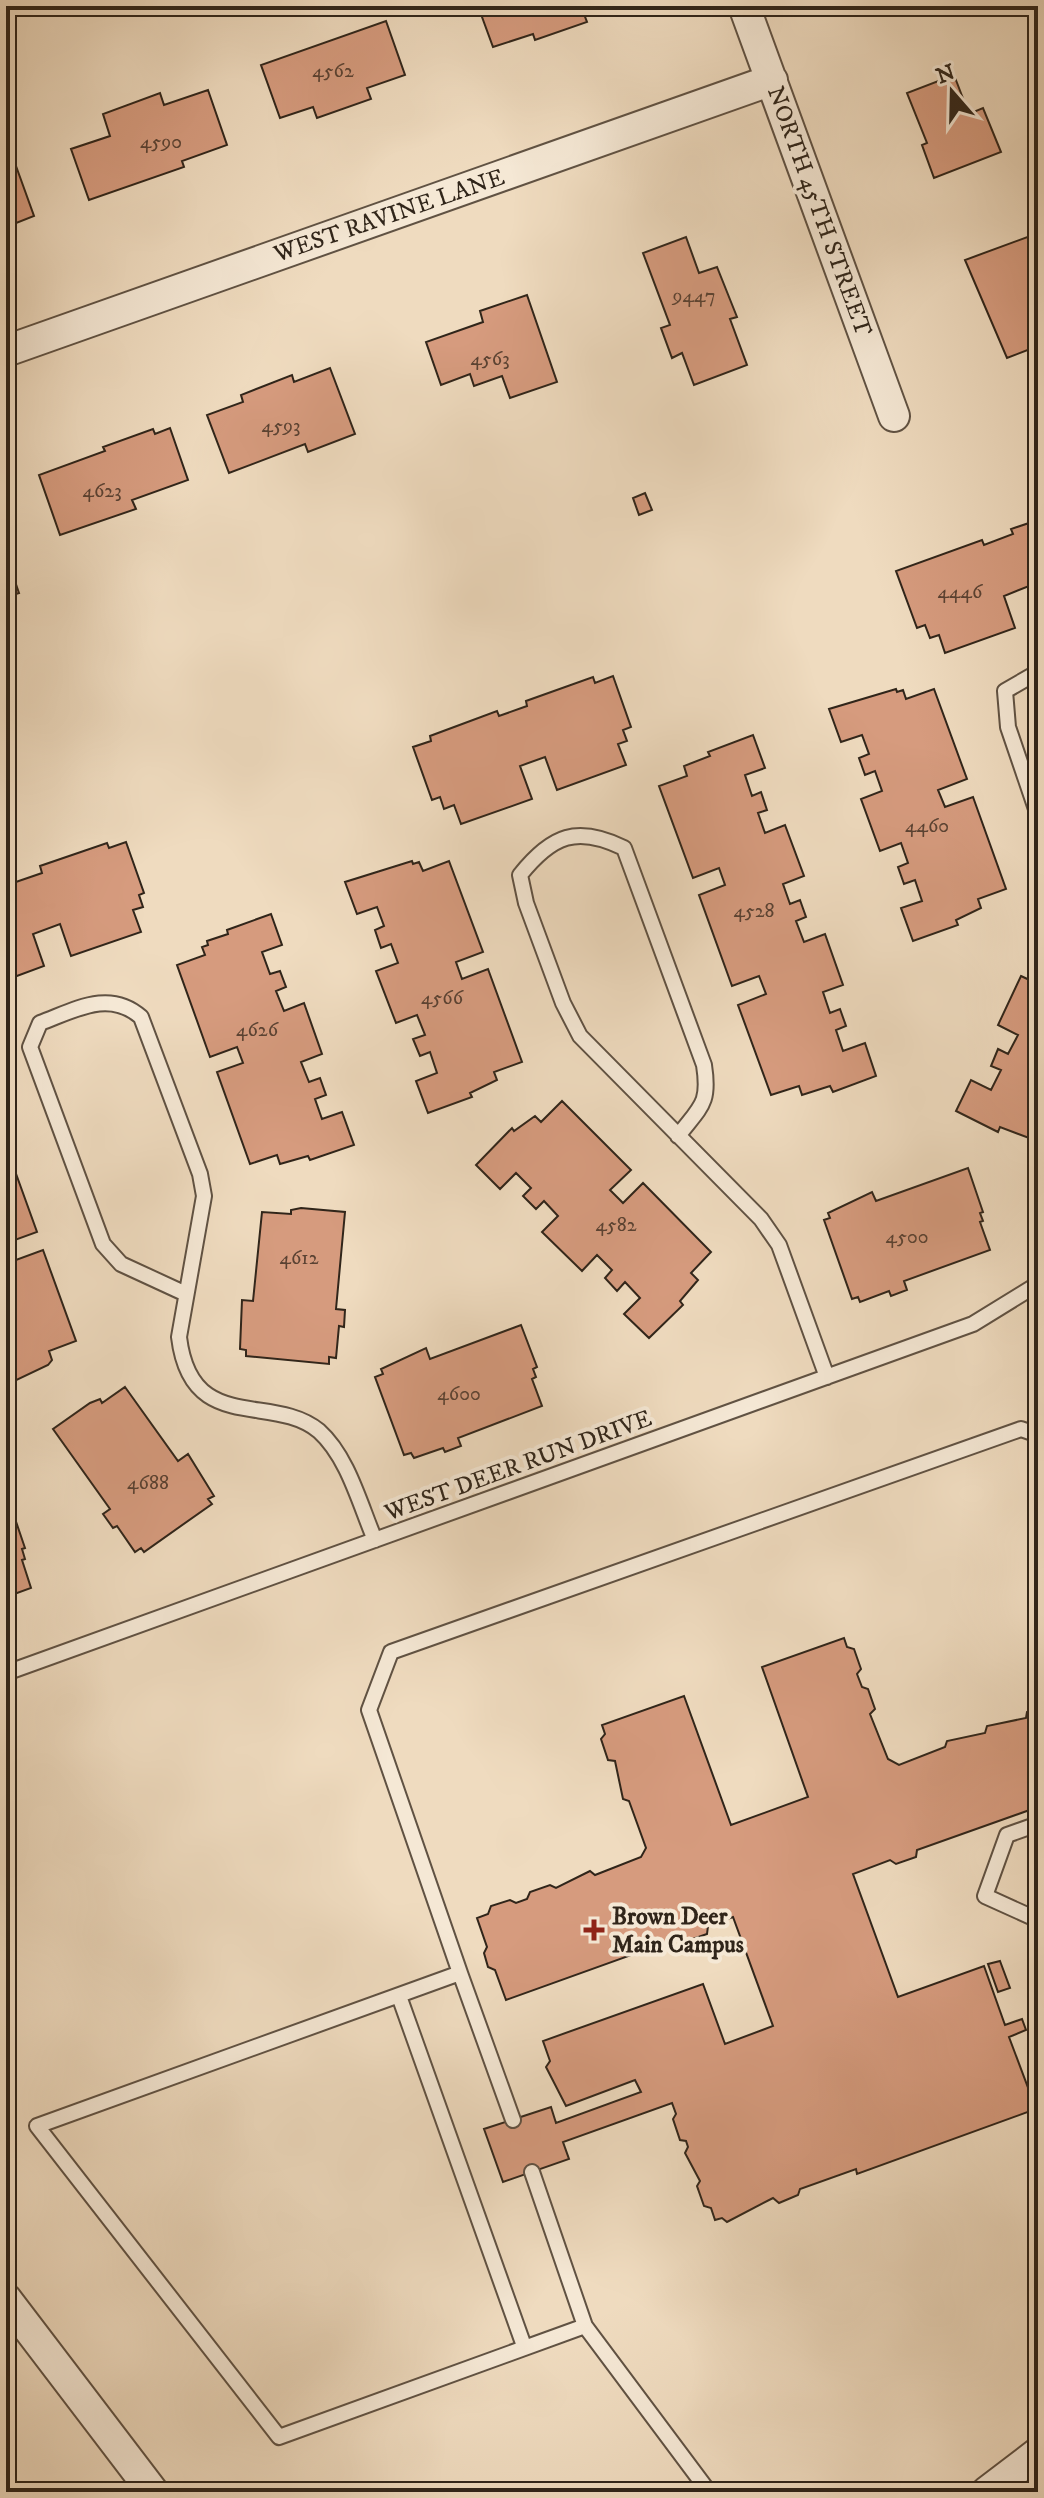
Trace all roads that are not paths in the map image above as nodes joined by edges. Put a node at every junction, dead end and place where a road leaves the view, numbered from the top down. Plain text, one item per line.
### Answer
1 (744, 6) edge
2 (772, 80) junction
3 (6, 351) edge
4 (894, 416) dead end
5 (1038, 672) edge
6 (1038, 815) edge
7 (678, 1136) junction
8 (1038, 1284) edge
9 (186, 1294) junction
10 (827, 1377) junction
11 (1038, 1435) edge
12 (375, 1540) junction
13 (6, 1673) edge
14 (1038, 1824) edge
15 (1038, 1920) edge
16 (460, 1973) junction
17 (399, 1996) junction
18 (513, 2120) dead end
19 (532, 2172) dead end
20 (6, 2299) edge
21 (585, 2326) junction
22 (524, 2346) junction
23 (1038, 2453) edge
24 (153, 2492) edge
25 (709, 2492) edge
26 (987, 2492) edge

1 - 2 street, NORTH 45TH STREET
2 - 3 street, WEST RAVINE LANE
2 - 4 street, NORTH 45TH STREET
5 - 6 lane
7 - 7 lane
7 - 10 lane
8 - 10 lane, WEST DEER RUN DRIVE
9 - 9 lane
9 - 12 lane
10 - 12 lane, WEST DEER RUN DRIVE
11 - 16 lane
12 - 13 lane, WEST DEER RUN DRIVE
14 - 15 lane
16 - 17 lane
16 - 18 lane
17 - 22 lane
17 - 22 lane
19 - 21 lane
20 - 24 street
21 - 22 lane
21 - 25 lane
23 - 26 street

